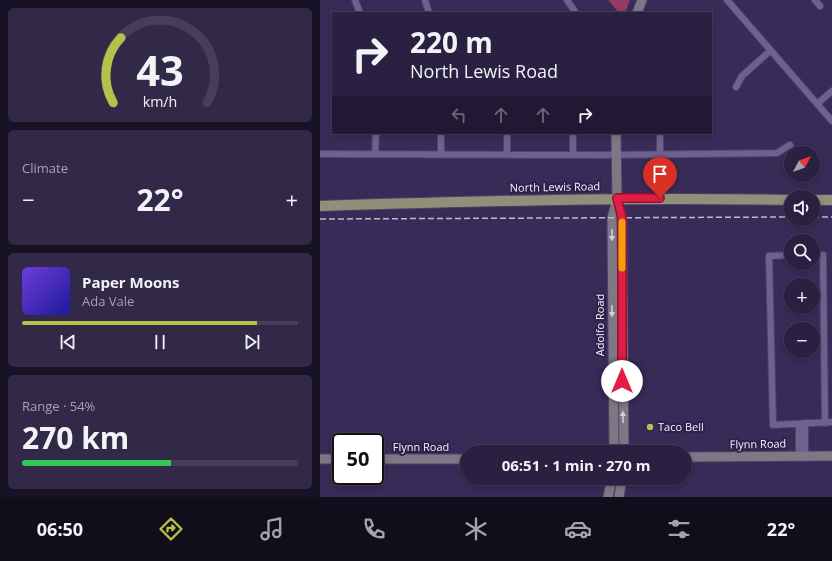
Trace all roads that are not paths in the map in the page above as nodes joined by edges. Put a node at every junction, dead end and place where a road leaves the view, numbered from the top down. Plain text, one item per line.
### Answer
1 (355, 0) edge
2 (426, 0) edge
3 (567, 0) edge
4 (642, 0) edge
5 (727, 0) edge
6 (815, 0) edge
7 (820, 6) dead end
8 (360, 12) edge
9 (429, 12) edge
10 (575, 12) edge
11 (637, 12) edge
12 (771, 50) junction
13 (736, 87) dead end
14 (832, 91) edge
15 (817, 104) junction
16 (832, 121) edge
17 (376, 134) edge
18 (441, 134) edge
19 (507, 134) edge
20 (573, 134) edge
21 (616, 134) edge
22 (660, 134) edge
23 (790, 145) dead end
24 (320, 154) edge
25 (375, 154) junction
26 (441, 154) junction
27 (507, 154) junction
28 (617, 154) junction
29 (660, 154) junction
30 (572, 155) junction
31 (617, 198) junction
32 (784, 200) edge
33 (820, 200) edge
34 (832, 200) edge
35 (320, 206) edge
36 (820, 254) edge
37 (784, 255) edge
38 (832, 422) edge
39 (825, 423) junction
40 (802, 424) junction
41 (614, 445) edge
42 (624, 445) edge
43 (802, 456) junction
44 (832, 456) edge
45 (692, 457) edge
46 (320, 459) edge
47 (332, 459) edge
48 (460, 459) edge
49 (384, 460) edge
50 (611, 485) edge
51 (621, 485) edge
52 (608, 497) edge
53 (619, 497) edge

1 - 8 street
2 - 9 street
3 - 10 street
4 - 11 main road
5 - 12 street
6 - 7 street
12 - 13 street
12 - 15 street
14 - 15 street
15 - 16 street
17 - 25 street
18 - 26 street
19 - 27 street
20 - 30 street
21 - 28 main road, Adolfo Road
22 - 29 street
23 - 29 street
24 - 25 street
25 - 26 street
26 - 27 street
27 - 30 street
28 - 29 street
28 - 30 street
28 - 31 main road, Adolfo Road
31 - 32 main road, North Lewis Road
31 - 35 main road, North Lewis Road
31 -> 41 main road, Adolfo Road
42 -> 31 main road, Adolfo Road
33 - 34 main road
36 - 39 street
37 - 40 street
38 - 39 street
39 - 40 street
40 - 43 street
43 - 44 main road, Flynn Road
43 - 45 main road, Flynn Road
46 - 47 main road
48 - 49 main road, Flynn Road
50 - 52 main road
51 - 53 main road

